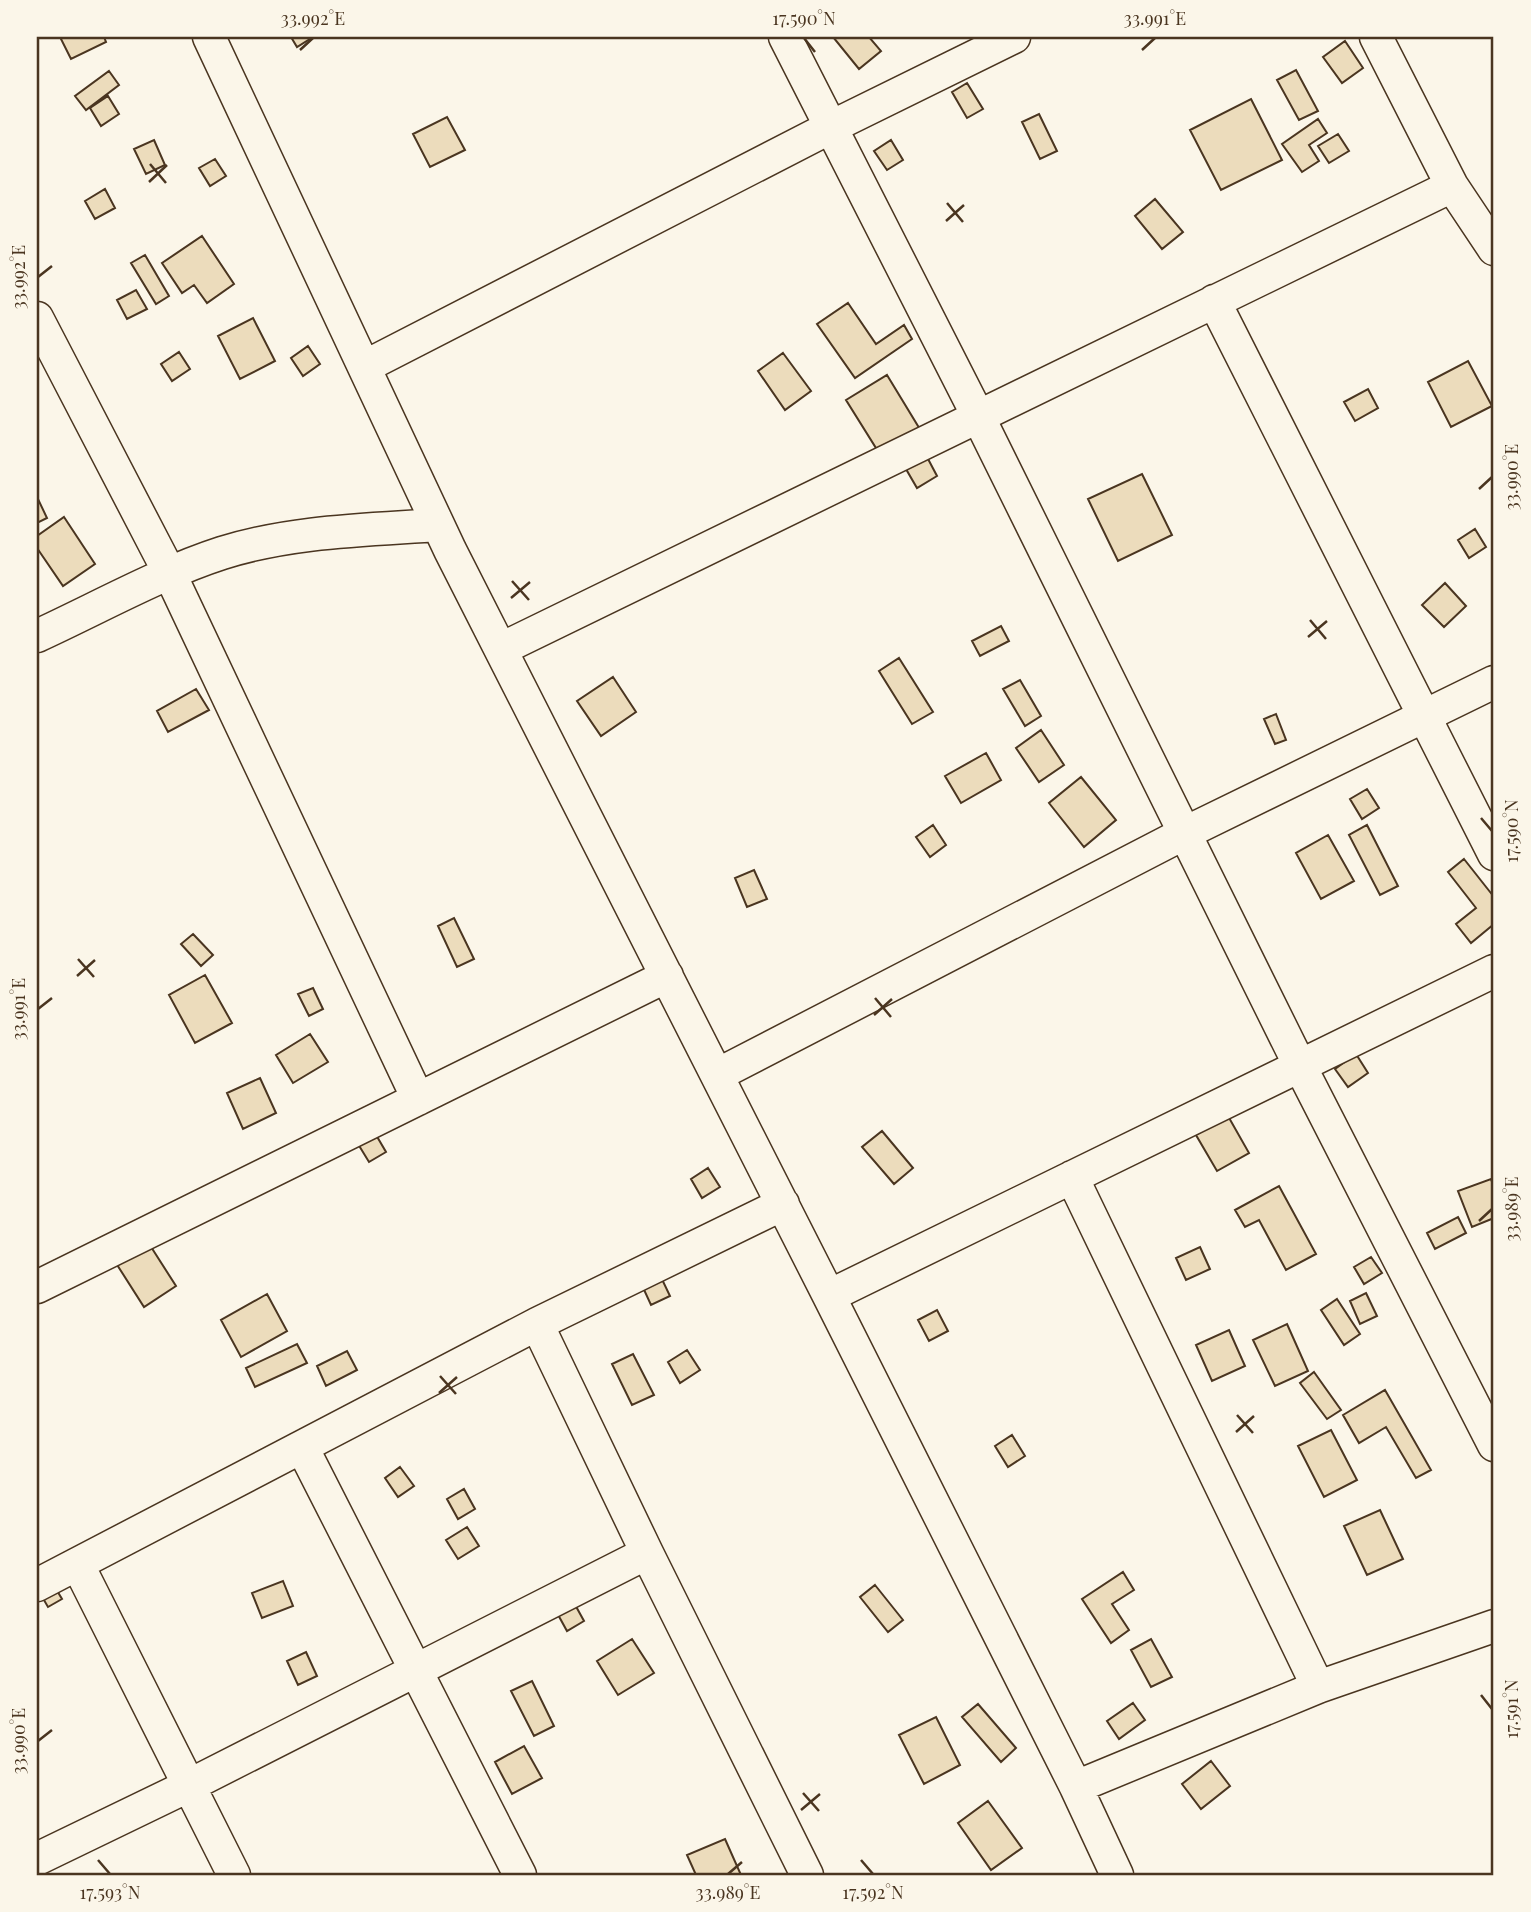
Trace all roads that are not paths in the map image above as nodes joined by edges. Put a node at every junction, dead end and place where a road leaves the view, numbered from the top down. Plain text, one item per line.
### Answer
1 (209, 37) edge
2 (786, 37) edge
3 (1014, 37) edge
4 (1376, 37) edge
5 (831, 127) junction
6 (1452, 186) junction
7 (1494, 249) edge
8 (1214, 301) junction
9 (37, 318) edge
10 (364, 367) junction
11 (978, 416) junction
12 (438, 525) junction
13 (170, 574) junction
14 (37, 636) edge
15 (501, 649) junction
16 (1494, 682) edge
17 (1424, 716) junction
18 (1185, 833) junction
19 (1494, 854) edge
20 (1494, 971) edge
21 (667, 976) junction
22 (1300, 1066) junction
23 (717, 1075) junction
24 (418, 1099) junction
25 (1072, 1177) junction
26 (783, 1204) junction
27 (37, 1287) edge
28 (829, 1296) junction
29 (537, 1324) junction
30 (1494, 1445) edge
31 (302, 1447) junction
32 (647, 1553) junction
33 (78, 1564) junction
34 (37, 1585) edge
35 (1494, 1626) edge
36 (415, 1671) junction
37 (1318, 1687) junction
38 (190, 1785) junction
39 (1076, 1787) junction
40 (37, 1859) edge
41 (234, 1875) edge
42 (520, 1875) edge
43 (807, 1875) edge
44 (1117, 1875) edge

1 - 10 street
2 - 5 street
3 - 5 street
4 - 6 street
5 - 10 street
5 - 11 street
6 - 7 street
6 - 8 street
8 - 11 street
8 - 17 street
9 - 13 street
10 - 12 street
11 - 15 street
11 - 18 street
12 - 13 street
12 - 15 street
13 - 14 street
13 - 24 street
15 - 21 street
16 - 17 street
17 - 18 street
17 - 19 street
18 - 22 street
18 - 23 street
20 - 22 street
21 - 23 street
21 - 24 street
22 - 25 street
22 - 30 street
23 - 26 street
24 - 27 street
25 - 28 street
25 - 37 street
26 - 28 street
26 - 29 street
28 - 39 street
29 - 31 street
29 - 32 street
31 - 33 street
31 - 36 street
32 - 36 street
32 - 43 street
33 - 34 street
33 - 38 street
35 - 37 street
36 - 38 street
36 - 42 street
37 - 39 street
38 - 40 street
38 - 41 street
39 - 44 street

